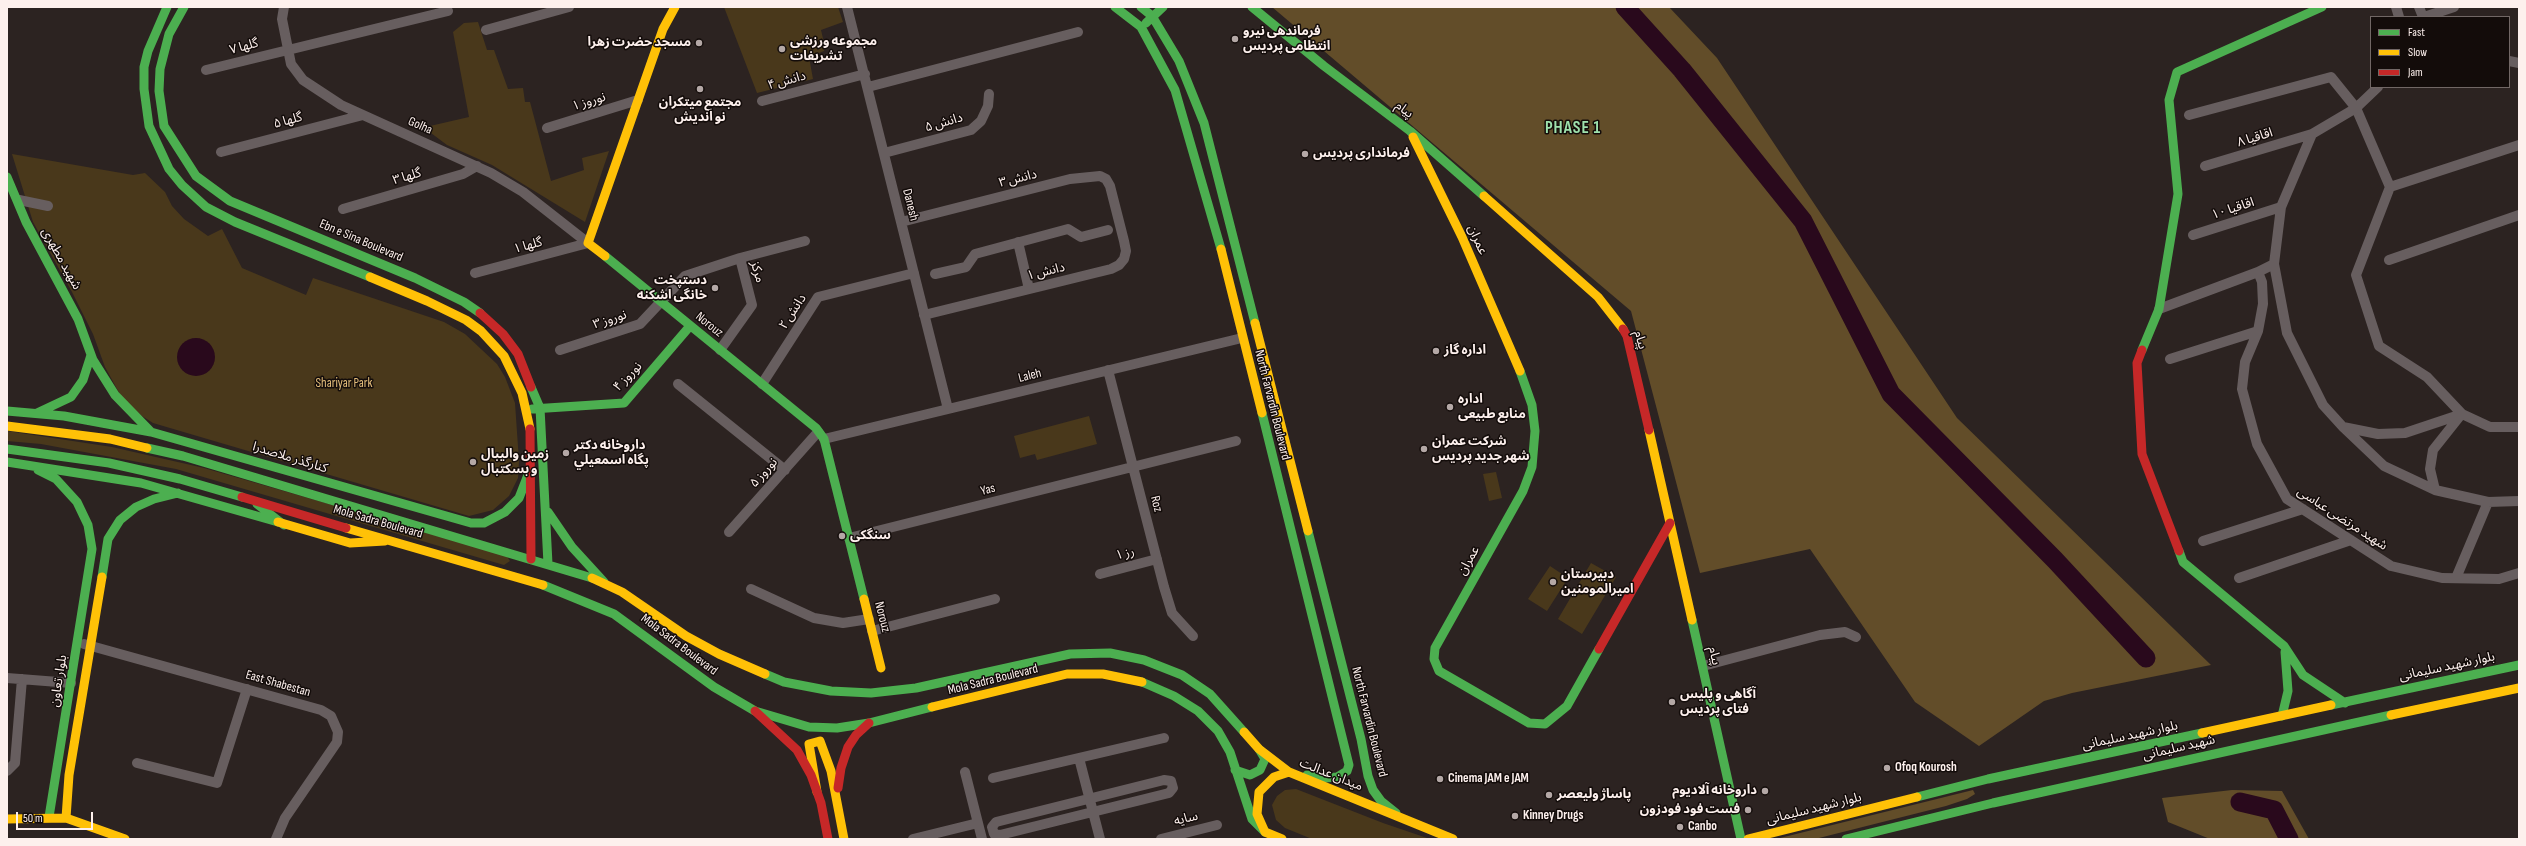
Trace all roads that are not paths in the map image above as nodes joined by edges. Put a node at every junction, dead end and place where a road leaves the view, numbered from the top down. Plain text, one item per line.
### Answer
1 (167, 7) edge
2 (184, 7) edge
3 (284, 7) edge
4 (569, 7) edge
5 (673, 7) edge
6 (847, 7) edge
7 (1115, 7) edge
8 (1141, 7) edge
9 (1163, 7) edge
10 (1252, 7) edge
11 (2322, 7) edge
12 (2454, 7) edge
13 (448, 11) dead end
14 (1152, 16) junction
15 (2426, 16) edge
16 (1141, 27) junction
17 (486, 30) dead end
18 (1078, 32) dead end
19 (288, 49) junction
20 (206, 70) dead end
21 (865, 74) junction
22 (868, 87) junction
23 (2377, 88) edge
24 (989, 94) dead end
25 (638, 100) junction
26 (762, 101) dead end
27 (2356, 108) junction
28 (363, 115) junction
29 (2189, 115) dead end
30 (547, 128) dead end
31 (1410, 131) junction
32 (2312, 134) junction
33 (2519, 145) edge
34 (221, 152) dead end
35 (884, 153) junction
36 (476, 166) junction
37 (2205, 166) dead end
38 (7, 176) edge
39 (2390, 187) junction
40 (19, 200) junction
41 (48, 206) dead end
42 (2281, 207) junction
43 (343, 209) dead end
44 (1117, 213) joint
45 (2519, 216) edge
46 (901, 222) junction
47 (1108, 230) dead end
48 (2194, 236) dead end
49 (805, 240) dead end
50 (1018, 242) junction
51 (588, 243) junction
52 (740, 258) junction
53 (2389, 260) dead end
54 (2274, 264) junction
55 (2258, 272) junction
56 (475, 273) dead end
57 (914, 273) junction
58 (935, 274) dead end
59 (1030, 289) junction
60 (660, 302) junction
61 (2159, 308) junction
62 (924, 315) junction
63 (690, 326) junction
64 (2258, 331) junction
65 (1242, 338) junction
66 (560, 350) dead end
67 (720, 350) junction
68 (92, 355) junction
69 (2170, 358) dead end
70 (1108, 370) junction
71 (678, 384) dead end
72 (762, 384) junction
73 (540, 408) junction
74 (527, 409) junction
75 (948, 409) junction
76 (7, 411) edge
77 (36, 413) junction
78 (2462, 414) junction
79 (7, 426) edge
80 (2343, 427) junction
81 (2519, 427) edge
82 (151, 432) junction
83 (821, 436) junction
84 (1236, 442) dead end
85 (7, 449) edge
86 (7, 462) edge
87 (25, 464) junction
88 (532, 464) junction
89 (1133, 467) junction
90 (282, 469) junction
91 (785, 470) junction
92 (278, 483) junction
93 (2435, 490) junction
94 (178, 493) junction
95 (247, 498) junction
96 (386, 500) junction
97 (2519, 501) edge
98 (2488, 502) junction
99 (2302, 509) junction
100 (382, 514) junction
101 (547, 514) junction
102 (1670, 523) junction
103 (284, 524) junction
104 (730, 532) dead end
105 (850, 538) junction
106 (548, 539) junction
107 (2203, 540) dead end
108 (2350, 540) junction
109 (397, 541) junction
110 (530, 541) junction
111 (531, 559) junction
112 (1156, 559) junction
113 (548, 564) junction
114 (2519, 573) edge
115 (1100, 574) dead end
116 (2239, 578) dead end
117 (2456, 578) junction
118 (532, 580) junction
119 (604, 582) junction
120 (549, 586) junction
121 (751, 589) dead end
122 (995, 599) dead end
123 (83, 610) junction
124 (95, 616) junction
125 (869, 619) junction
126 (872, 630) junction
127 (1193, 636) dead end
128 (1856, 637) dead end
129 (78, 644) junction
130 (90, 645) junction
131 (2284, 646) junction
132 (2519, 665) edge
133 (1702, 666) junction
134 (74, 667) junction
135 (881, 668) dead end
136 (85, 673) junction
137 (7, 678) edge
138 (22, 680) junction
139 (72, 683) junction
140 (2519, 688) edge
141 (248, 689) junction
142 (2345, 702) junction
143 (755, 711) junction
144 (2282, 716) junction
145 (869, 723) junction
146 (1164, 738) dead end
147 (1259, 749) junction
148 (1079, 758) junction
149 (137, 763) dead end
150 (1236, 770) junction
151 (7, 771) edge
152 (965, 772) dead end
153 (1289, 772) junction
154 (993, 778) dead end
155 (1988, 779) junction
156 (817, 792) junction
157 (1090, 798) junction
158 (836, 800) junction
159 (1993, 803) junction
160 (1093, 812) junction
161 (49, 818) junction
162 (66, 818) junction
163 (1401, 818) junction
164 (7, 819) edge
165 (978, 823) junction
166 (1217, 825) dead end
167 (1265, 832) junction
168 (125, 839) edge
169 (276, 839) edge
170 (828, 839) edge
171 (844, 839) edge
172 (913, 839) edge
173 (982, 839) edge
174 (1100, 839) edge
175 (1161, 839) edge
176 (1282, 839) edge
177 (1453, 839) edge
178 (1741, 839) edge
179 (1748, 839) edge
180 (1846, 839) edge

1 - 74 main road
2 - 73 main road, Ebn e Sina Boulevard
3 - 19 street, Golha
4 - 17 street
5 - 25 main road
6 - 21 street, Danesh
7 - 16 main road, North Farvardin Boulevard
8 - 14 main road, North Farvardin Boulevard
9 - 14 main road
10 - 31 main road, پیام
11 - 61 main road
12 - 15 street
13 - 19 street, گلها ۷
14 - 16 main road
14 - 163 main road, North Farvardin Boulevard
16 - 65 main road, North Farvardin Boulevard
18 - 22 street
19 - 20 street, گلها ۷
19 - 28 street, Golha
21 - 22 street, Danesh
21 - 26 street, دانش ۴
22 - 35 street, Danesh
23 - 27 street
24 - 35 street, دانش ۵
25 - 30 street, نوروز ۱
25 - 51 main road
27 - 29 street
27 - 32 street
27 - 39 street
28 - 34 street, گلها ۵
28 - 36 street, Golha
31 - 102 main road, پیام
31 - 102 main road, عمران
32 - 37 street, اقاقیا ۸
32 - 42 street
33 - 39 street
35 - 46 street, Danesh
36 - 43 street, گلها ۳
36 - 51 street, Golha
38 - 40 main road, شهید مطهری
39 - 78 street
40 - 41 street
40 - 68 main road, شهید مطهری
42 - 48 street, اقاقیا ۱۰
42 - 54 street
44 - 46 street, دانش ۳
44 - 59 street, دانش ۱
45 - 53 street
46 - 57 street, Danesh
47 - 50 street
49 - 52 street, مرکز
50 - 58 street
50 - 59 street
51 - 56 street, گلها ۱
51 - 60 main road, Norouz
52 - 60 street, نوروز ۳
52 - 67 street, مرکز
54 - 55 street
54 - 80 street
55 - 61 street
55 - 64 street, شهید مرتضی عباسی
57 - 62 street, Danesh
57 - 72 street, دانش ۲
59 - 62 street, دانش ۱
60 - 63 main road, Norouz
60 - 66 street, نوروز ۳
61 - 131 main road
62 - 75 street, Danesh
63 - 67 main road, Norouz
63 - 73 main road, نوروز ۴
64 - 69 street
64 - 99 street, شهید مرتضی عباسی
65 - 70 street, Laleh
65 - 153 main road, North Farvardin Boulevard
67 - 72 main road, Norouz
68 - 77 main road
68 - 82 main road, شهید مطهری
70 - 75 street, Laleh
70 - 89 street, Roz
71 - 91 street
72 - 83 main road, Norouz
73 - 74 main road, نوروز ۴
73 - 101 main road, Ebn e Sina Boulevard
74 - 88 main road
75 - 83 street, Laleh
76 - 77 main road, کنارگذر ملاصدرا
77 - 82 main road, کنارگذر ملاصدرا
78 - 80 street
78 - 81 street
78 - 93 street
79 - 92 main road, Mola Sadra Boulevard
80 - 93 street
82 - 90 main road, کنارگذر ملاصدرا
83 - 91 street, نوروز ۵
83 - 105 main road, Norouz
84 - 89 street, Yas
85 - 95 main road, Mola Sadra Boulevard
86 - 87 main road
87 - 94 main road
87 - 123 main road, بلوار تعاون
88 - 96 main road, کنارگذر ملاصدرا
88 - 110 main road
89 - 105 street, Yas
89 - 112 street, Roz
90 - 92 main road
90 - 96 main road, کنارگذر ملاصدرا
91 - 104 street, نوروز ۵
92 - 100 main road, Mola Sadra Boulevard
93 - 98 street
94 - 103 main road
94 - 124 main road, بلوار تعاون
95 - 103 main road
95 - 109 main road, Mola Sadra Boulevard
96 - 100 main road
97 - 98 street
98 - 117 street
99 - 107 street
99 - 108 street, شهید مرتضی عباسی
100 - 111 main road, Mola Sadra Boulevard
101 - 106 main road, Ebn e Sina Boulevard
101 - 119 main road
102 - 133 main road, پیام
103 - 109 main road
105 - 125 main road, Norouz
106 - 110 main road
106 - 113 main road, Ebn e Sina Boulevard
108 - 116 street
108 - 117 street, شهید مرتضی عباسی
109 - 118 main road, Mola Sadra Boulevard
110 - 111 main road
111 - 113 main road, Mola Sadra Boulevard
111 - 118 main road
112 - 115 street, رز ۱
112 - 127 street, Roz
113 - 119 main road, Mola Sadra Boulevard
113 - 120 main road, Ebn e Sina Boulevard
114 - 117 street, شهید مرتضی عباسی
118 - 120 main road, Mola Sadra Boulevard
119 - 147 main road, Mola Sadra Boulevard
120 - 143 main road, Mola Sadra Boulevard
121 - 125 street
122 - 126 street
123 - 124 main road
123 - 129 main road, بلوار تعاون
124 - 130 main road, بلوار تعاون
125 - 126 main road, Norouz
126 - 135 main road, Norouz
128 - 133 street
129 - 130 street, East Shabestan
129 - 134 main road, بلوار تعاون
130 - 136 main road, بلوار تعاون
130 - 141 street, East Shabestan
131 - 142 main road
131 - 144 main road
132 - 142 main road, بلوار شهید سلیمانی
133 - 178 main road, پیام
134 - 136 main road
134 - 139 main road, بلوار تعاون
136 - 162 main road, بلوار تعاون
137 - 138 street
138 - 139 street
138 - 151 street
139 - 161 main road, بلوار تعاون
140 - 159 main road, شهید سلیمانی
141 - 149 street
141 - 169 street, East Shabestan
142 - 144 main road, بلوار شهید سلیمانی
143 - 145 main road, Mola Sadra Boulevard
143 - 156 main road
144 - 155 main road, بلوار شهید سلیمانی
145 - 150 main road, Mola Sadra Boulevard
145 - 158 main road
146 - 148 street
147 - 150 main road
147 - 153 main road, Mola Sadra Boulevard
148 - 154 street
148 - 157 street
150 - 167 main road, Mola Sadra Boulevard
152 - 165 street
153 - 163 main road, میدان عدالت
153 - 167 main road, میدان عدالت
155 - 159 main road
155 - 179 main road, بلوار شهید سلیمانی
156 - 158 main road
156 - 170 main road
157 - 160 street
157 - 160 street
157 - 160 street
158 - 171 main road
159 - 180 main road, شهید سلیمانی
160 - 174 street
161 - 162 main road
161 - 164 main road
162 - 168 main road
163 - 177 main road, میدان عدالت
165 - 172 street
165 - 173 street
166 - 175 street, سایه
167 - 176 main road

